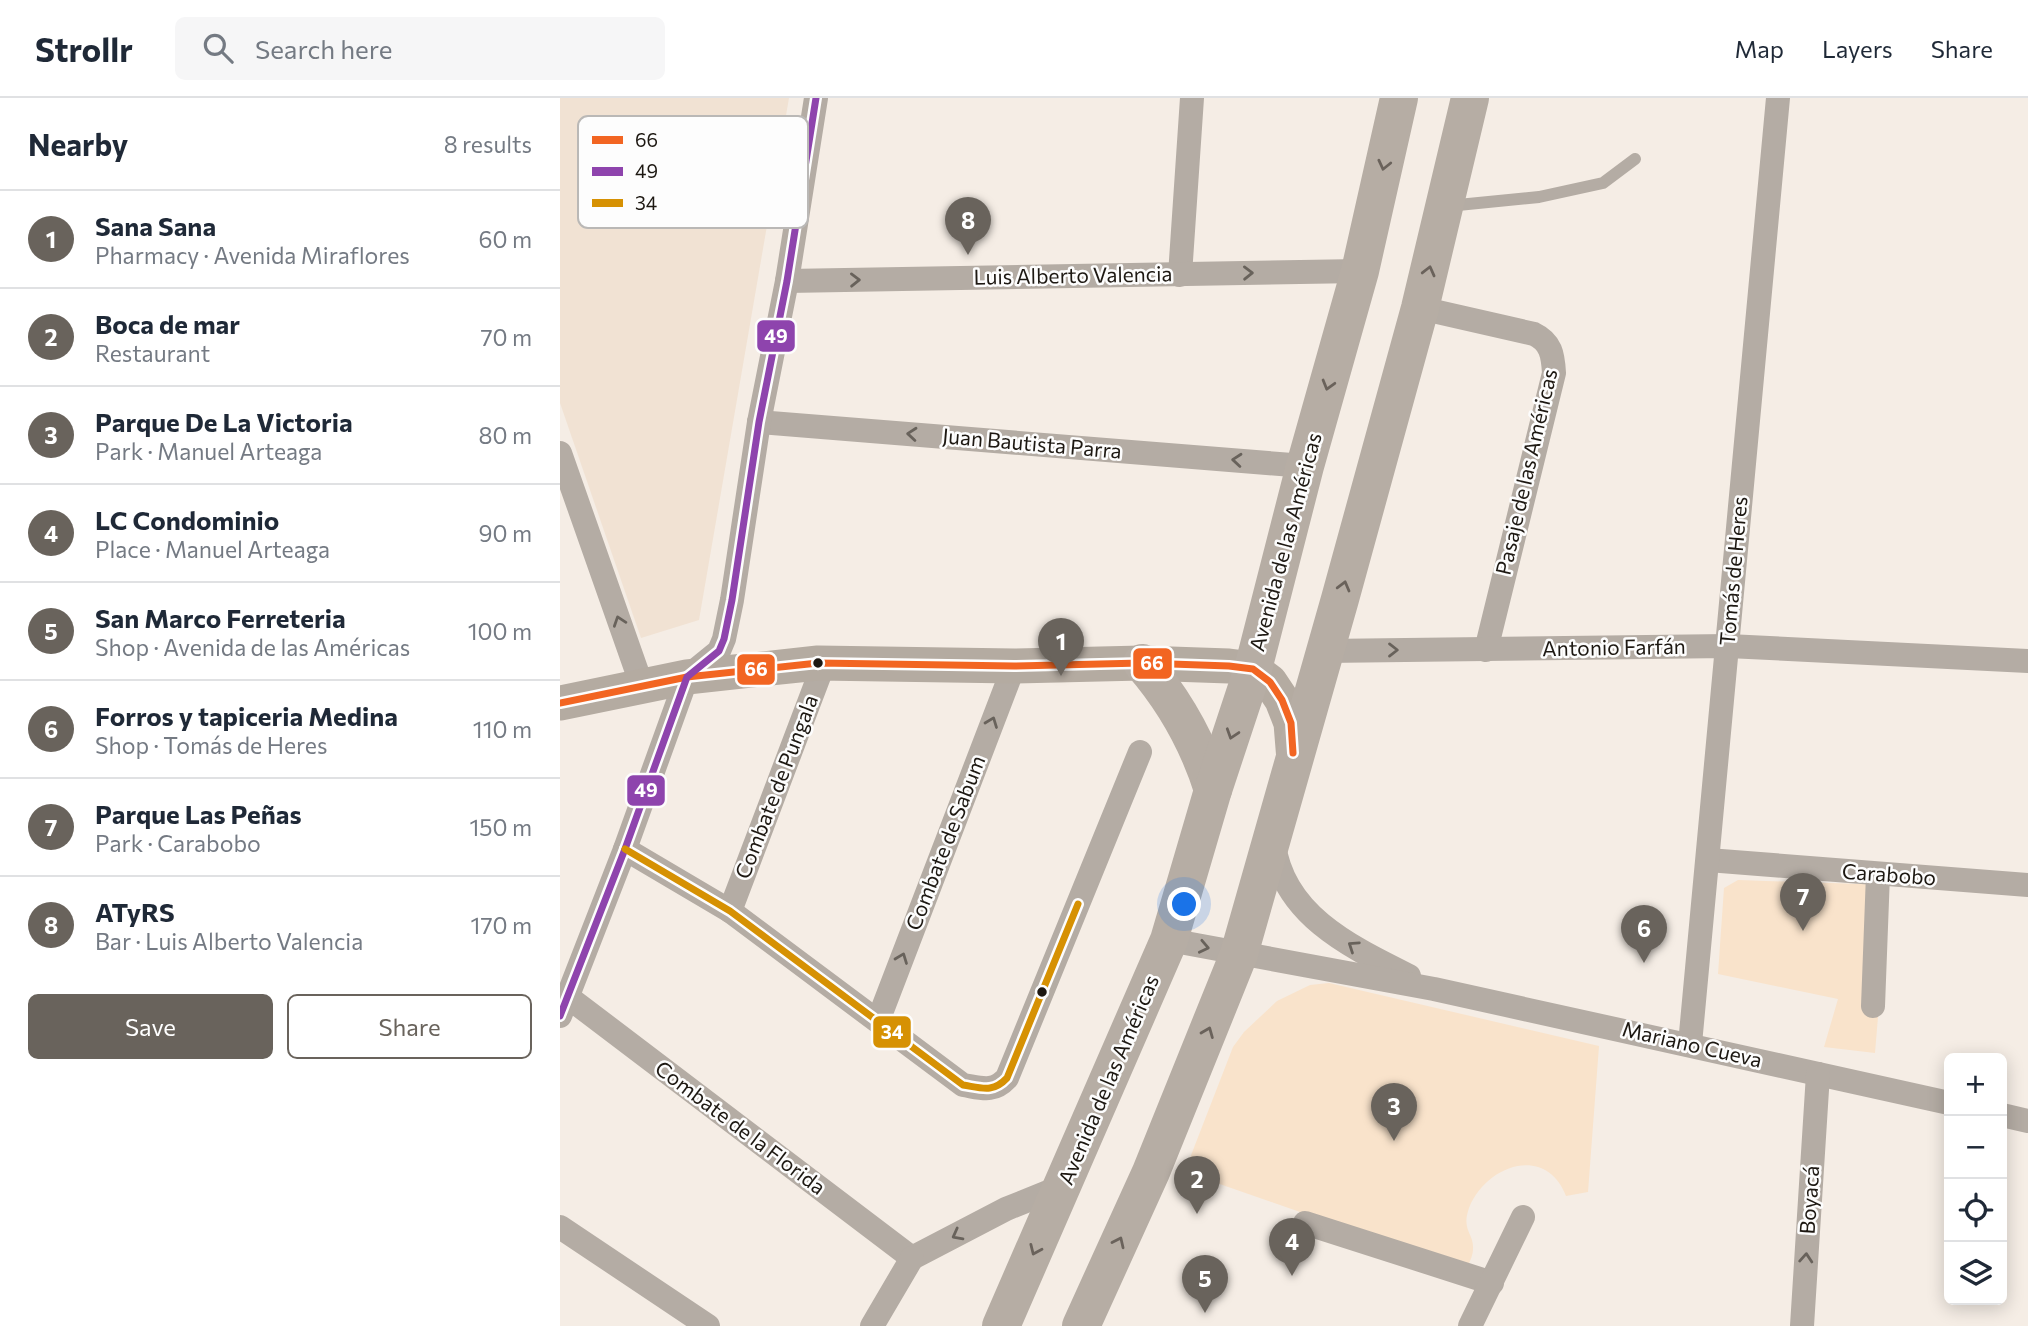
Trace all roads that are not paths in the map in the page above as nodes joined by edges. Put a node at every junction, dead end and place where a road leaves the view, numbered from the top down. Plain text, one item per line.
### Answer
1 (816, 98) edge
2 (1192, 98) edge
3 (1399, 98) edge
4 (1470, 98) edge
5 (1778, 98) edge
6 (808, 148) edge
7 (1635, 159) dead end
8 (1444, 207) junction
9 (795, 228) edge
10 (1360, 271) junction
11 (1180, 275) junction
12 (787, 281) junction
13 (1420, 308) junction
14 (759, 422) junction
15 (560, 453) edge
16 (1305, 466) junction
17 (1728, 646) junction
18 (1486, 650) junction
19 (1325, 651) junction
20 (2028, 661) edge
21 (824, 663) junction
22 (1142, 663) junction
23 (1014, 666) junction
24 (1253, 669) junction
25 (687, 677) junction
26 (642, 686) junction
27 (560, 703) edge
28 (1140, 752) dead end
29 (1294, 760) junction
30 (1213, 790) junction
31 (1273, 833) junction
32 (625, 849) junction
33 (1708, 860) junction
34 (1878, 874) junction
35 (2028, 885) edge
36 (730, 911) junction
37 (1169, 940) junction
38 (1239, 954) junction
39 (1434, 989) junction
40 (563, 1004) edge
41 (1872, 1006) dead end
42 (878, 1021) junction
43 (1690, 1044) junction
44 (1818, 1074) junction
45 (1944, 1102) edge
46 (2006, 1116) edge
47 (2028, 1121) edge
48 (1063, 1186) junction
49 (1523, 1217) dead end
50 (1305, 1223) dead end
51 (560, 1227) edge
52 (912, 1258) junction
53 (1492, 1283) junction
54 (708, 1326) edge
55 (872, 1326) edge
56 (1001, 1326) edge
57 (1081, 1326) edge
58 (1470, 1326) edge
59 (1801, 1326) edge

1 - 6 street
2 - 11 street
3 -> 10 main road, Avenida de las Américas
4 - 8 main road
5 - 17 street, Tomás de Heres
7 - 8 lane
13 -> 8 main road
9 - 12 street
11 -> 10 street, Luis Alberto Valencia
10 -> 16 main road, Avenida de las Américas
12 -> 11 street, Luis Alberto Valencia
12 - 14 street
13 - 18 street, Pasaje de las Américas
19 -> 13 main road
16 -> 14 street, Juan Bautista Parra
14 - 25 street
26 -> 15 street
16 - 24 main road, Avenida de las Américas
17 - 18 street, Antonio Farfán
17 - 20 street, Antonio Farfán
17 - 33 street, Tomás de Heres
19 -> 18 street, Antonio Farfán
19 - 29 main road
21 - 23 street
21 - 25 street
21 - 36 street, Combate de Pungala
22 - 23 street
22 - 24 street
22 - 30 main road
42 -> 23 street, Combate de Sabum
24 - 29 street
24 -> 30 main road, Avenida de las Américas
25 - 26 street
25 - 32 street
26 - 27 street
28 - 42 street
29 - 31 main road
30 - 37 main road, Avenida de las Américas
31 - 38 main road
39 -> 31 street, Mariano Cueva
32 - 36 street
32 - 40 street
33 - 34 street, Carabobo
33 - 43 street, Tomás de Heres
34 - 35 street, Carabobo
34 - 41 street
36 - 42 street
37 -> 38 street, Mariano Cueva
37 - 48 main road, Avenida de las Américas
38 - 39 street, Mariano Cueva
57 -> 38 main road
39 - 43 street, Mariano Cueva
40 - 52 street, Combate de la Florida
43 - 44 street, Mariano Cueva
44 - 45 street, Mariano Cueva
59 -> 44 street, Boyacá
46 - 47 street
48 -> 52 street
48 -> 56 main road, Avenida de las Américas
49 - 53 street
50 - 53 street
51 - 54 street
52 - 55 street
53 - 58 street

